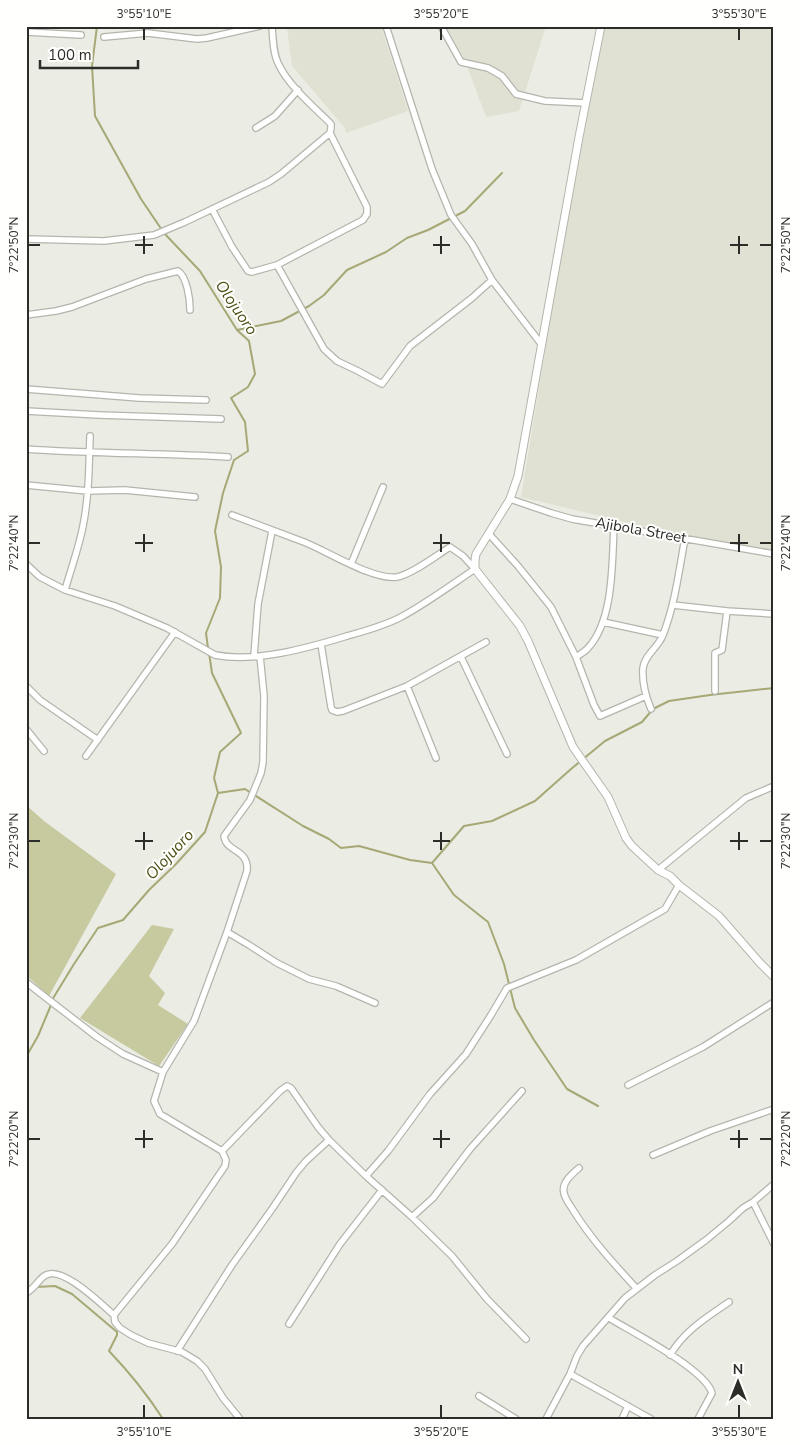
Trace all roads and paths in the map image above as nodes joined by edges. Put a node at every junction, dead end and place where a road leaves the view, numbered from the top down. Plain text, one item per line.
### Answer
1 (260, 26) edge
2 (272, 26) edge
3 (386, 26) edge
4 (441, 26) edge
5 (601, 26) edge
6 (26, 32) edge
7 (81, 35) dead end
8 (104, 37) dead end
9 (298, 90) junction
10 (586, 103) junction
11 (256, 128) dead end
12 (330, 133) junction
13 (212, 209) junction
14 (26, 239) edge
15 (277, 264) junction
16 (492, 280) junction
17 (190, 310) dead end
18 (26, 315) edge
19 (542, 345) junction
20 (26, 389) edge
21 (206, 400) dead end
22 (26, 412) edge
23 (221, 419) dead end
24 (90, 436) dead end
25 (26, 449) edge
26 (90, 453) junction
27 (228, 457) dead end
28 (26, 485) edge
29 (383, 487) dead end
30 (88, 491) junction
31 (195, 497) dead end
32 (510, 499) junction
33 (232, 515) dead end
34 (614, 526) junction
35 (272, 531) junction
36 (489, 534) junction
37 (685, 538) junction
38 (774, 554) edge
39 (26, 564) edge
40 (350, 564) junction
41 (475, 569) junction
42 (65, 590) junction
43 (673, 604) junction
44 (727, 611) junction
45 (774, 614) edge
46 (603, 622) junction
47 (175, 632) junction
48 (663, 635) junction
49 (486, 642) dead end
50 (321, 644) junction
51 (257, 656) junction
52 (461, 657) junction
53 (576, 657) junction
54 (26, 686) edge
55 (407, 686) junction
56 (714, 691) dead end
57 (646, 696) junction
58 (651, 709) dead end
59 (26, 729) edge
60 (98, 740) junction
61 (44, 751) dead end
62 (507, 754) dead end
63 (86, 756) dead end
64 (436, 758) dead end
65 (774, 786) edge
66 (658, 870) junction
67 (680, 885) junction
68 (227, 932) junction
69 (774, 977) edge
70 (26, 982) edge
71 (774, 1002) edge
72 (375, 1003) dead end
73 (163, 1072) junction
74 (628, 1086) dead end
75 (522, 1091) dead end
76 (774, 1109) edge
77 (329, 1140) junction
78 (222, 1151) junction
79 (653, 1155) dead end
80 (579, 1168) dead end
81 (366, 1176) junction
82 (774, 1184) edge
83 (382, 1190) junction
84 (753, 1202) junction
85 (412, 1217) junction
86 (774, 1244) edge
87 (636, 1289) junction
88 (29, 1292) edge
89 (729, 1302) dead end
90 (114, 1315) junction
91 (609, 1318) junction
92 (289, 1324) dead end
93 (526, 1339) dead end
94 (177, 1351) junction
95 (670, 1355) junction
96 (570, 1374) junction
97 (479, 1396) dead end
98 (628, 1406) junction
99 (240, 1419) edge
100 (516, 1419) edge
101 (546, 1419) edge
102 (622, 1419) edge
103 (651, 1419) edge
104 (698, 1419) edge

1 - 8 street
2 - 9 street
3 - 16 street
4 - 10 street
5 - 10 street
6 - 7 street
9 - 11 street
9 - 12 street
10 - 19 street
12 - 13 street
12 - 15 street
13 - 14 street
13 - 15 street
15 - 16 street
16 - 19 street
17 - 18 street
19 - 32 street
20 - 21 street
22 - 23 street
24 - 26 street
25 - 26 street
26 - 27 street
26 - 30 street
28 - 30 street
29 - 40 street
30 - 31 street
30 - 42 street
32 - 34 street, Ajibola Street
32 - 36 street
33 - 35 street
34 - 37 street, Ajibola Street
34 - 46 street
35 - 40 street
35 - 51 street
36 - 41 street
36 - 53 street
37 - 38 street, Ajibola Street
37 - 43 street
39 - 42 street
40 - 41 street
41 - 50 street
41 - 66 street
42 - 47 street
43 - 44 street
43 - 48 street
44 - 45 street
44 - 56 street
46 - 48 street
46 - 53 street
47 - 51 street
47 - 60 street
48 - 57 street
49 - 52 street
50 - 51 street
50 - 55 street
51 - 68 street
52 - 55 street
52 - 62 street
53 - 57 street
54 - 60 street
55 - 64 street
57 - 58 street
59 - 61 street
60 - 63 street
65 - 66 street
66 - 67 street
67 - 69 street
67 - 81 street
68 - 72 street
68 - 73 street
70 - 73 street
71 - 74 street
73 - 78 street
75 - 85 street
76 - 79 street
77 - 78 street
77 - 81 street
77 - 94 street
78 - 90 street
80 - 87 street
81 - 83 street
82 - 84 street
83 - 85 street
83 - 92 street
84 - 86 street
84 - 87 street
85 - 93 street
87 - 91 street
88 - 90 street
89 - 95 street
90 - 94 street
91 - 95 street
91 - 96 street
94 - 99 street
95 - 104 street
96 - 98 street
96 - 101 street
97 - 100 street
98 - 102 street
98 - 103 street

